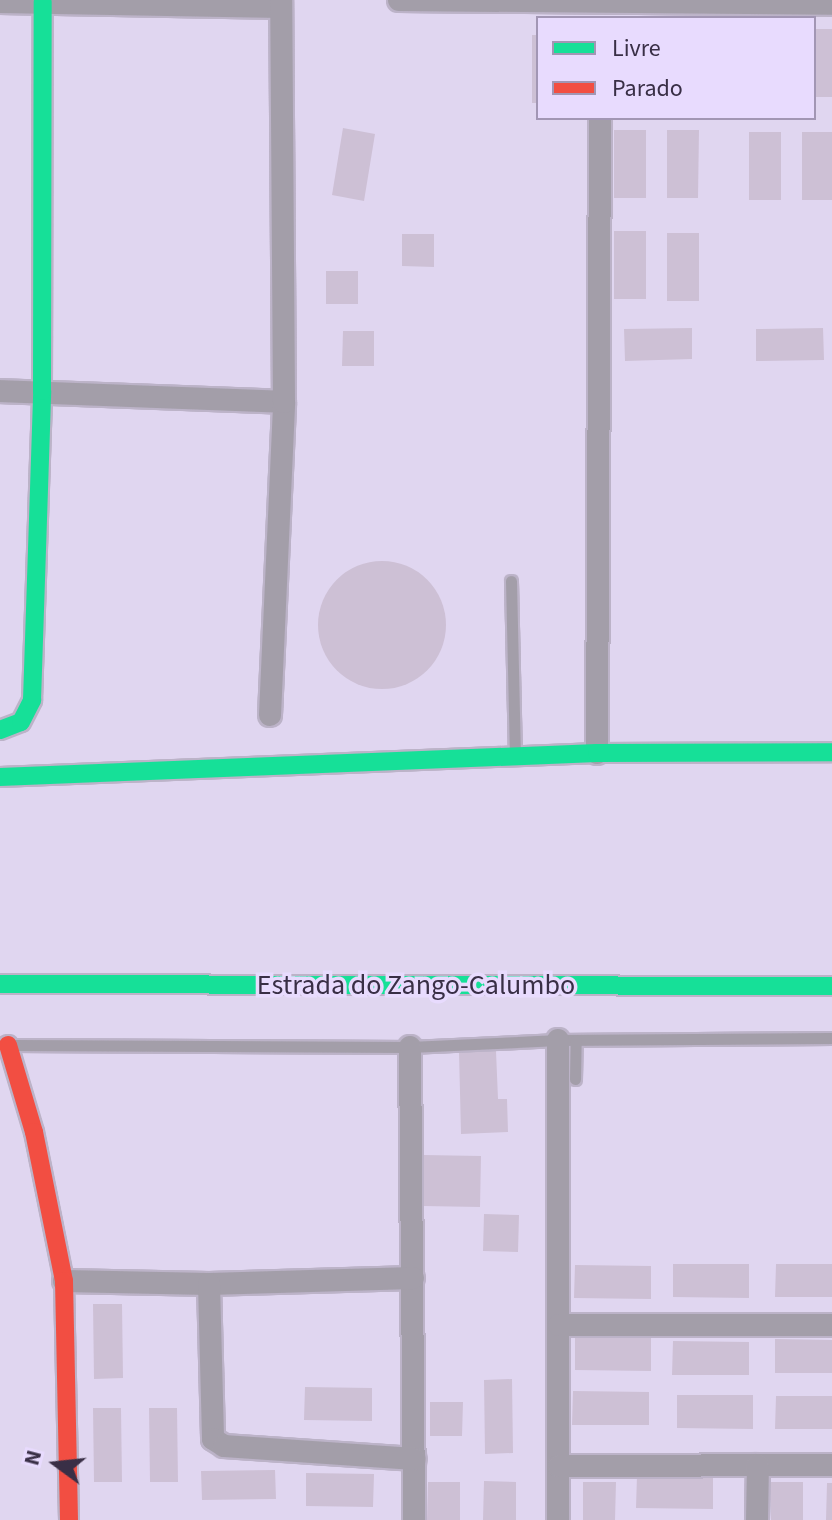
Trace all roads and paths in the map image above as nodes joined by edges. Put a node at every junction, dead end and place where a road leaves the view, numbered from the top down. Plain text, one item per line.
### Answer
1 (399, 0) edge
2 (747, 1) edge
3 (0, 2) edge
4 (43, 2) junction
5 (474, 2) edge
6 (281, 3) edge
7 (832, 4) edge
8 (600, 7) edge
9 (600, 120) edge
10 (0, 391) edge
11 (42, 391) junction
12 (284, 402) junction
13 (511, 581) dead end
14 (270, 715) dead end
15 (0, 730) edge
16 (832, 752) edge
17 (597, 753) junction
18 (515, 757) junction
19 (0, 777) edge
20 (0, 984) edge
21 (832, 986) edge
22 (832, 1038) edge
23 (567, 1040) junction
24 (4, 1045) edge
25 (410, 1047) junction
26 (575, 1079) dead end
27 (413, 1278) junction
28 (64, 1281) junction
29 (209, 1284) junction
30 (559, 1325) junction
31 (832, 1325) edge
32 (415, 1459) junction
33 (758, 1465) junction
34 (832, 1465) edge
35 (559, 1466) junction
36 (69, 1520) edge
37 (414, 1520) edge
38 (558, 1520) edge
39 (757, 1520) edge

1 - 5 street
2 - 7 street
2 - 8 street
3 - 4 street
4 - 6 street
4 - 11 main road
5 - 8 street
6 - 12 street
9 - 17 street
10 - 11 street
11 - 12 street
11 - 15 main road
12 - 14 street
13 - 18 lane
16 - 17 main road
17 - 18 main road
18 - 19 main road
20 - 21 main road, Estrada do Zango-Calumbo
22 - 23 lane
23 - 25 lane
23 - 26 lane
23 - 30 street
24 - 25 lane
24 - 28 main road
25 - 27 street
27 - 29 street
27 - 32 street
28 - 29 street
28 - 36 main road
29 - 32 street
30 - 31 street
30 - 35 street
32 - 37 street
33 - 34 street
33 - 35 street
33 - 39 street
35 - 38 street

